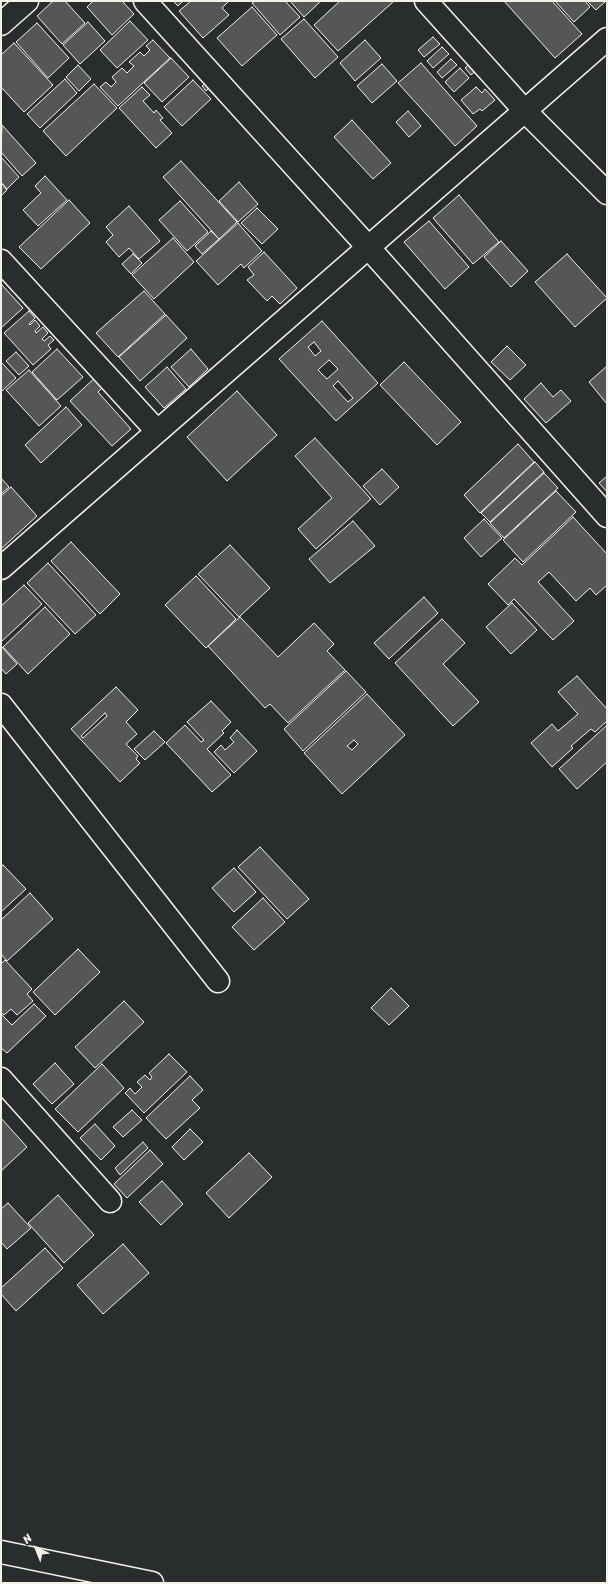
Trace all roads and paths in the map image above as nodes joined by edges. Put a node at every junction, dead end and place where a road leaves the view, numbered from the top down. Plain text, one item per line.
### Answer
1 (27, 1) edge
2 (145, 1) edge
3 (426, 1) edge
4 (1, 24) edge
5 (607, 39) edge
6 (525, 111) junction
7 (607, 193) edge
8 (368, 247) junction
9 (1, 261) edge
10 (157, 431) junction
11 (607, 516) edge
12 (1, 568) edge
13 (1, 706) edge
14 (218, 981) dead end
15 (1, 1079) edge
16 (110, 1201) dead end
17 (1, 1552) edge
18 (152, 1583) edge

1 - 4 street
2 - 8 street
3 - 6 street
5 - 6 street
6 - 7 street
6 - 8 street
8 - 10 street
8 - 11 street
9 - 10 street
10 - 12 street
13 - 14 street
15 - 16 street
17 - 18 street

